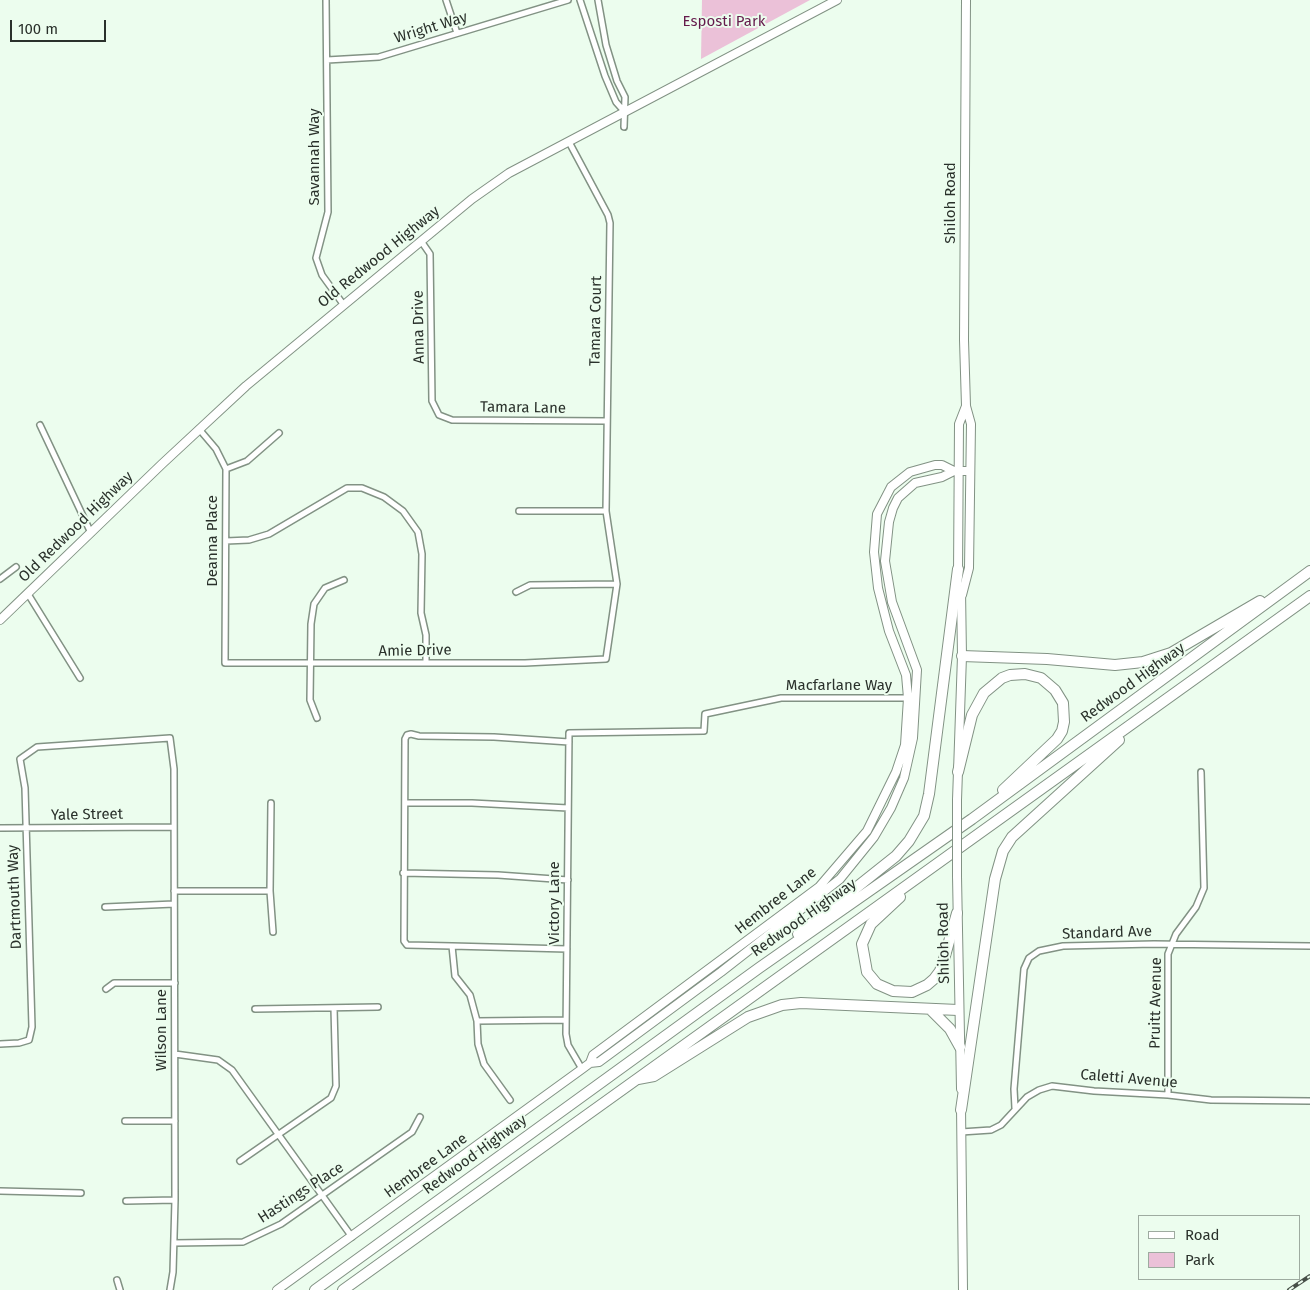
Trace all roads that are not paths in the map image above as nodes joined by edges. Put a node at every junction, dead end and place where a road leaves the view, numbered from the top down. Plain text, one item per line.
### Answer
1 (326, 0) edge
2 (446, 0) edge
3 (568, 0) edge
4 (580, 0) edge
5 (598, 0) edge
6 (837, 0) edge
7 (966, 0) edge
8 (457, 33) junction
9 (328, 60) junction
10 (624, 111) junction
11 (624, 127) dead end
12 (569, 142) junction
13 (421, 241) junction
14 (343, 304) junction
15 (966, 406) junction
16 (439, 414) joint
17 (607, 421) junction
18 (40, 425) dead end
19 (199, 429) junction
20 (279, 432) dead end
21 (226, 469) junction
22 (957, 471) junction
23 (970, 471) junction
24 (518, 511) dead end
25 (606, 511) junction
26 (91, 533) junction
27 (226, 540) junction
28 (16, 568) dead end
29 (958, 569) junction
30 (1308, 573) edge
31 (0, 579) edge
32 (344, 580) dead end
33 (617, 584) junction
34 (878, 588) junction
35 (516, 592) dead end
36 (28, 594) junction
37 (962, 595) junction
38 (1310, 596) edge
39 (0, 608) edge
40 (3, 618) edge
41 (902, 633) junction
42 (962, 656) junction
43 (606, 659) joint
44 (225, 663) joint
45 (426, 663) junction
46 (310, 664) junction
47 (80, 678) dead end
48 (912, 698) junction
49 (1156, 706) junction
50 (317, 718) dead end
51 (569, 733) joint
52 (569, 742) junction
53 (174, 769) joint
54 (958, 772) junction
55 (1201, 772) dead end
56 (271, 803) dead end
57 (404, 803) junction
58 (568, 808) junction
59 (972, 819) junction
60 (174, 827) junction
61 (0, 828) edge
62 (26, 828) junction
63 (938, 864) junction
64 (403, 873) junction
65 (568, 880) junction
66 (174, 891) junction
67 (270, 891) junction
68 (174, 904) junction
69 (105, 906) dead end
70 (957, 913) junction
71 (273, 932) dead end
72 (1172, 944) junction
73 (452, 946) junction
74 (1310, 946) edge
75 (567, 949) junction
76 (759, 968) junction
77 (174, 983) junction
78 (106, 989) dead end
79 (378, 1007) dead end
80 (334, 1008) junction
81 (255, 1009) dead end
82 (930, 1009) junction
83 (958, 1010) junction
84 (566, 1020) junction
85 (477, 1021) junction
86 (0, 1044) edge
87 (960, 1047) junction
88 (174, 1054) junction
89 (582, 1069) junction
90 (635, 1080) junction
91 (1168, 1095) junction
92 (510, 1100) dead end
93 (1310, 1102) edge
94 (1015, 1108) junction
95 (961, 1110) junction
96 (420, 1117) dead end
97 (125, 1121) dead end
98 (174, 1121) junction
99 (961, 1132) junction
100 (277, 1134) junction
101 (240, 1161) dead end
102 (0, 1191) edge
103 (81, 1193) dead end
104 (322, 1195) junction
105 (175, 1200) junction
106 (126, 1201) dead end
107 (352, 1237) junction
108 (174, 1243) junction
109 (117, 1280) dead end
110 (120, 1290) edge
111 (170, 1290) edge
112 (277, 1290) edge
113 (315, 1290) edge
114 (342, 1290) edge
115 (963, 1290) edge

1 - 9 street, Savannah Way
2 - 8 street
3 - 8 street, Wright Way
4 - 10 street
5 - 10 street
6 - 10 main road, Old Redwood Highway
7 - 15 main road, Shiloh Road
8 - 9 street, Wright Way
9 - 14 street, Savannah Way
10 - 11 street
10 - 12 main road, Old Redwood Highway
12 - 13 main road, Old Redwood Highway
12 - 17 street, Tamara Court
13 - 14 main road, Old Redwood Highway
13 - 16 street, Anna Drive
14 - 19 main road, Old Redwood Highway
15 - 22 main road, Shiloh Road
15 - 23 main road, Shiloh Road
16 - 17 street, Tamara Lane
17 - 25 street, Tamara Court
18 - 26 street
19 - 21 street, Deanna Place
19 - 26 main road, Old Redwood Highway
20 - 21 street
21 - 27 street, Deanna Place
22 - 23 main road, Hembree Lane
22 - 29 main road, Shiloh Road
22 - 34 main road, Hembree Lane
22 - 41 main road, Hembree Lane
23 - 37 main road, Shiloh Road
24 - 25 street
25 - 33 street, Tamara Court
26 - 36 main road, Old Redwood Highway
27 - 44 street, Deanna Place
27 - 45 street
28 - 31 street
29 - 37 main road, Shiloh Road
29 - 76 highway
30 - 42 highway
30 - 59 highway, Redwood Highway
32 - 46 street
33 - 35 street
33 - 43 street, Tamara Court
34 - 41 main road
34 - 48 main road, Hembree Lane
36 - 40 main road, Old Redwood Highway
36 - 47 street
37 - 42 main road, Shiloh Road
38 - 49 highway
39 - 40 street
41 - 48 main road, Hembree Lane
42 - 54 main road, Shiloh Road
43 - 45 street, Amie Drive
44 - 46 street, Amie Drive
45 - 46 street, Amie Drive
46 - 50 street
48 - 51 street, Macfarlane Way
48 - 89 main road, Hembree Lane
49 - 63 highway
49 - 95 highway
51 - 52 street, Victory Lane
52 - 57 street
52 - 58 street, Victory Lane
53 - 60 street, Wilson Lane
53 - 62 street, Dartmouth Way
54 - 59 highway
54 - 70 main road, Shiloh Road, bridge
55 - 72 street, Pruitt Avenue
56 - 67 street
57 - 58 street
57 - 64 street
58 - 65 street, Victory Lane
59 - 76 highway, Redwood Highway
60 - 62 street, Yale Street
60 - 66 street, Wilson Lane
61 - 62 street, Yale Street
62 - 86 street, Dartmouth Way
63 - 70 highway
63 - 90 highway
64 - 65 street
64 - 73 street
65 - 75 street, Victory Lane
66 - 67 street
66 - 68 street, Wilson Lane
67 - 71 street
68 - 69 street
68 - 77 street, Wilson Lane
70 - 83 main road, Shiloh Road
72 - 74 street, Standard Ave
72 - 91 street, Pruitt Avenue
72 - 94 street, Standard Ave
73 - 75 street
73 - 85 street
75 - 84 street, Victory Lane
76 - 113 highway, Redwood Highway
77 - 78 street
77 - 88 street, Wilson Lane
79 - 80 street
80 - 81 street
80 - 100 street
82 - 83 highway
82 - 87 highway
82 - 90 highway
83 - 87 main road, Shiloh Road
84 - 85 street
84 - 89 street, Victory Lane
85 - 92 street
87 - 95 main road, Shiloh Road
88 - 98 street, Wilson Lane
88 - 100 street
89 - 107 main road, Hembree Lane
90 - 114 highway
91 - 93 street, Caletti Avenue
91 - 94 street, Caletti Avenue
94 - 99 street, Caletti Avenue
95 - 99 main road, Shiloh Road
96 - 104 street, Hastings Place
97 - 98 street
98 - 105 street, Wilson Lane
99 - 115 main road, Shiloh Road
100 - 101 street
100 - 104 street
102 - 103 street
104 - 107 street
104 - 108 street, Hastings Place
105 - 106 street
105 - 108 street, Wilson Lane
107 - 112 main road, Hembree Lane
108 - 111 street, Wilson Lane
109 - 110 street

